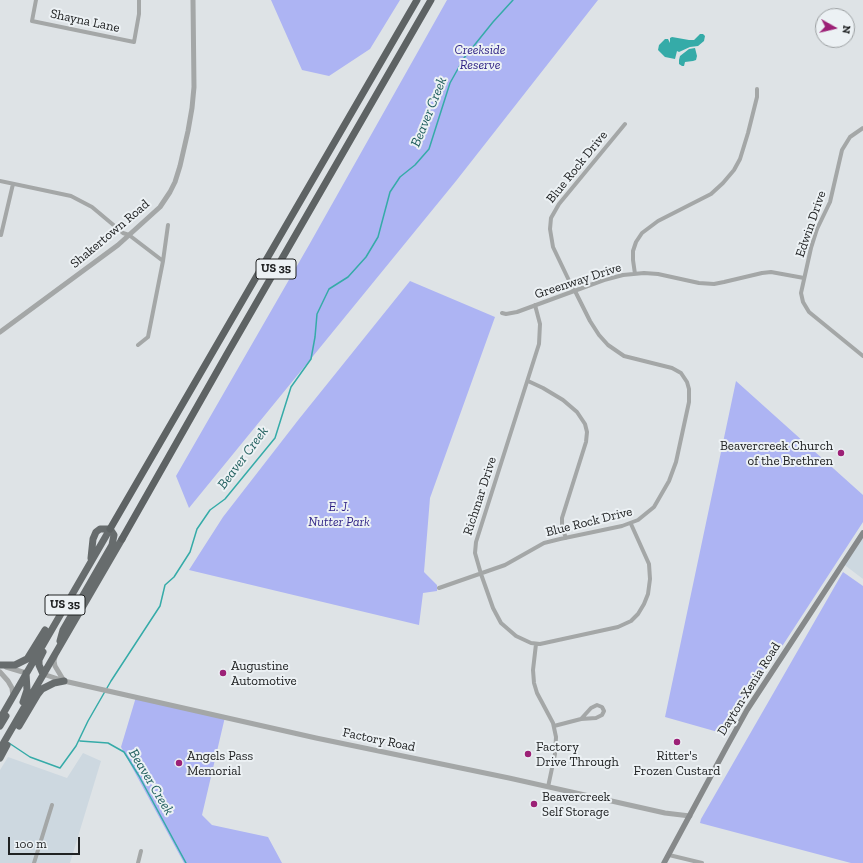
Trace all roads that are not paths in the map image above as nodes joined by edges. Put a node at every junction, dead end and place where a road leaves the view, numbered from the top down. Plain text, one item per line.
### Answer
1 (36, 0) edge
2 (139, 0) edge
3 (193, 0) edge
4 (417, 0) edge
5 (431, 0) edge
6 (757, 89) dead end
7 (625, 124) dead end
8 (863, 128) edge
9 (0, 181) edge
10 (13, 184) junction
11 (168, 225) dead end
12 (1, 235) dead end
13 (129, 235) junction
14 (163, 261) junction
15 (635, 274) junction
16 (804, 278) junction
17 (575, 291) junction
18 (535, 306) junction
19 (502, 313) dead end
20 (0, 332) edge
21 (138, 345) dead end
22 (863, 356) edge
23 (528, 381) junction
24 (631, 524) junction
25 (110, 529) junction
26 (863, 533) edge
27 (105, 538) junction
28 (566, 538) junction
29 (88, 566) junction
30 (481, 574) junction
31 (439, 588) dead end
32 (71, 595) junction
33 (536, 644) junction
34 (57, 651) junction
35 (0, 665) edge
36 (0, 672) edge
37 (26, 673) junction
38 (43, 674) junction
39 (64, 681) junction
40 (13, 697) junction
41 (581, 719) junction
42 (8, 722) edge
43 (0, 726) edge
44 (554, 726) junction
45 (0, 742) edge
46 (0, 754) edge
47 (548, 787) junction
48 (52, 805) dead end
49 (690, 816) junction
50 (141, 851) dead end
51 (669, 855) junction
52 (34, 863) edge
53 (138, 863) edge
54 (664, 863) edge
55 (702, 863) edge

1 - 2 street, Shayna Lane
3 - 13 street, Shakertown Road
4 - 25 highway, US 35
5 - 34 highway, US 35
6 - 15 street
7 - 17 street, Blue Rock Drive
8 - 16 street, Edwin Drive
9 - 10 street
10 - 12 street
10 - 13 street
11 - 14 street
13 - 14 street
13 - 20 street, Shakertown Road
14 - 21 street
15 - 16 street, Greenway Drive
15 - 17 street, Greenway Drive
16 - 22 street, Edwin Drive
17 - 18 street, Greenway Drive
17 - 24 street, Blue Rock Drive
18 - 19 street, Greenway Drive
18 - 23 street, Richmar Drive
23 - 28 street
23 - 30 street, Richmar Drive
24 - 28 street, Blue Rock Drive
24 - 33 street
25 - 27 highway, US 35
25 - 29 highway
25 - 34 highway
26 - 49 main road, Dayton-Xenia Road
27 - 29 highway, US 35
27 - 38 highway
28 - 30 street, Blue Rock Drive
29 - 32 highway, US 35
30 - 31 street, Blue Rock Drive
30 - 33 street, Richmar Drive
32 - 35 highway
32 - 37 highway, US 35
33 - 44 street
34 - 38 highway, US 35
34 - 39 street
35 - 37 street
36 - 40 street
37 - 40 highway, US 35
37 - 42 highway
38 - 39 street, Factory Road
38 - 42 highway, US 35
39 - 42 highway
39 - 47 street, Factory Road
40 - 42 highway, US 35
41 - 41 street
41 - 44 street
42 - 43 highway
42 - 45 highway
42 - 46 highway, US 35
44 - 47 street
47 - 49 street, Factory Road
48 - 52 street
49 - 51 main road, Dayton-Xenia Road
50 - 53 street
51 - 54 main road, Dayton-Xenia Road
51 - 55 street

